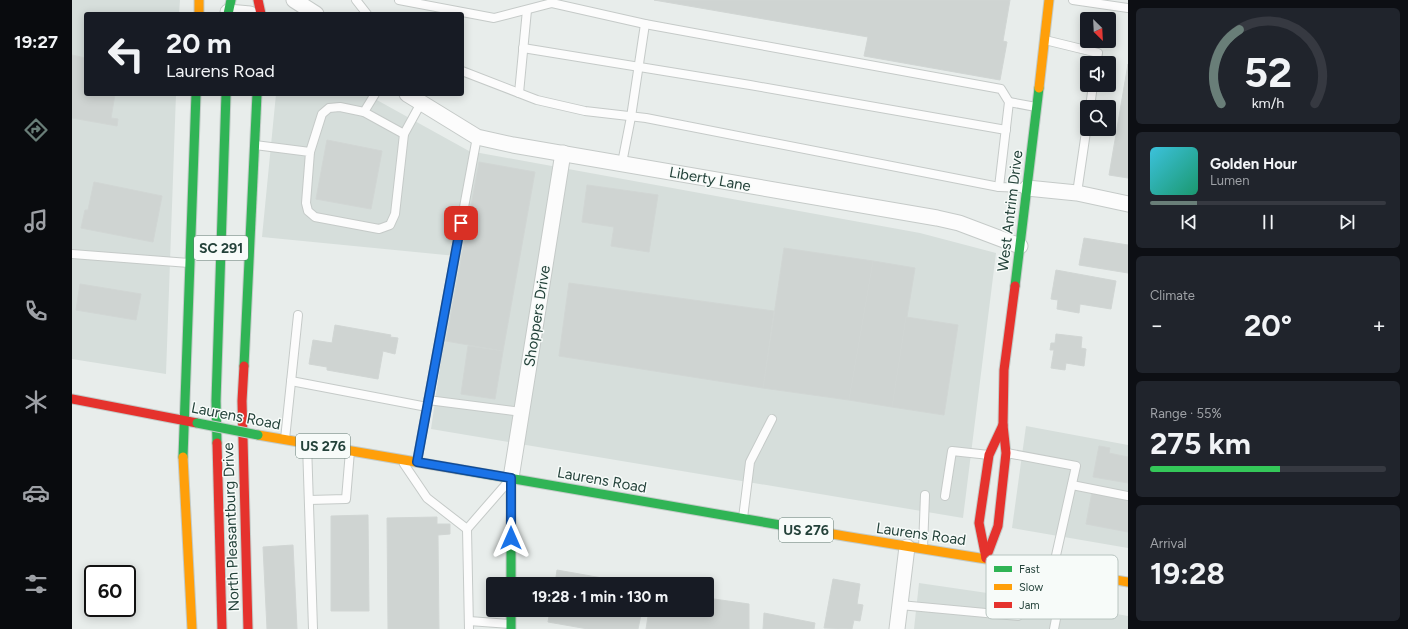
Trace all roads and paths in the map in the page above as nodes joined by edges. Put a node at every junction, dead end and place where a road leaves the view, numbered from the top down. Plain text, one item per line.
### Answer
1 (199, 0) edge
2 (258, 0) edge
3 (294, 0) edge
4 (356, 0) edge
5 (399, 0) edge
6 (1049, 0) edge
7 (1073, 0) edge
8 (1128, 8) edge
9 (229, 9) edge
10 (527, 10) junction
11 (199, 12) edge
12 (242, 12) edge
13 (261, 12) edge
14 (313, 12) edge
15 (365, 12) edge
16 (462, 12) edge
17 (464, 12) edge
18 (645, 24) junction
19 (1045, 40) junction
20 (523, 48) junction
21 (1097, 56) edge
22 (638, 66) junction
23 (464, 72) edge
24 (519, 93) junction
25 (196, 96) edge
26 (226, 96) edge
27 (257, 96) edge
28 (374, 96) edge
29 (410, 96) edge
30 (1009, 102) junction
31 (420, 103) junction
32 (1037, 107) junction
33 (364, 112) junction
34 (631, 117) junction
35 (1006, 130) junction
36 (404, 134) junction
37 (1085, 136) edge
38 (477, 137) junction
39 (254, 145) junction
40 (310, 152) junction
41 (563, 153) junction
42 (622, 164) junction
43 (999, 187) junction
44 (1027, 188) junction
45 (1077, 193) junction
46 (1128, 204) edge
47 (1020, 246) junction
48 (72, 254) edge
49 (190, 263) junction
50 (298, 314) dead end
51 (291, 381) junction
52 (76, 402) edge
53 (428, 403) junction
54 (522, 412) junction
55 (772, 419) dead end
56 (184, 421) junction
57 (1003, 425) junction
58 (285, 440) junction
59 (307, 444) junction
60 (350, 451) junction
61 (1006, 452) junction
62 (989, 454) junction
63 (401, 460) junction
64 (417, 462) junction
65 (511, 478) junction
66 (1072, 485) junction
67 (925, 495) dead end
68 (945, 496) dead end
69 (1128, 496) edge
70 (309, 500) junction
71 (743, 519) junction
72 (467, 529) junction
73 (907, 547) junction
74 (922, 549) junction
75 (987, 555) edge
76 (1056, 555) edge
77 (986, 558) joint
78 (511, 577) edge
79 (1118, 580) edge
80 (1128, 582) edge
81 (900, 605) junction
82 (986, 613) edge
83 (1056, 619) edge
84 (469, 625) edge
85 (511, 626) edge
86 (192, 629) edge
87 (222, 629) edge
88 (248, 629) edge
89 (313, 629) edge
90 (898, 629) edge
91 (1054, 629) edge

1 - 11 main road
2 - 13 main road
3 - 14 street
4 - 15 lane
5 - 16 lane
6 - 19 main road, West Antrim Drive
7 - 8 lane
9 - 12 street
10 - 17 lane
10 - 18 lane
10 - 20 lane
18 - 22 lane
18 - 30 lane
19 - 21 lane
19 - 32 main road, West Antrim Drive
20 - 22 lane
20 - 24 lane
22 - 34 lane
22 - 35 lane
23 - 24 lane
24 - 34 lane
25 - 49 main road
26 - 87 main road, North Pleasantburg Drive / SC 291
27 - 39 main road, SC 291
28 - 33 lane
29 - 31 street, Liberty Lane
30 - 32 lane
30 - 35 lane
31 - 36 lane
31 - 38 street, Liberty Lane
32 - 44 main road, West Antrim Drive
33 - 36 lane
33 - 40 lane
34 - 42 lane
34 - 43 lane
35 - 43 lane
36 - 40 lane
37 - 45 lane
38 - 41 street, Liberty Lane
38 - 53 lane
39 - 40 lane
39 - 88 main road, North Pleasantburg Drive / SC 291
41 - 42 street, Liberty Lane
41 - 54 street, Shoppers Drive
42 - 47 street, Liberty Lane
43 - 44 lane
44 - 45 street
44 - 47 main road, West Antrim Drive
45 - 46 street
47 - 57 main road, West Antrim Drive
48 - 49 lane
49 - 56 main road
50 - 51 lane
51 - 53 lane
51 - 58 lane
52 - 56 main road, Laurens Road / US 276
53 - 54 lane
53 - 64 lane
54 - 65 street, Shoppers Drive
55 - 71 lane
56 - 58 main road, Laurens Road / US 276, bridge
56 - 86 main road
57 - 61 main road, West Antrim Drive
57 - 62 main road, West Antrim Drive
58 - 59 main road, Laurens Road / US 276
59 - 60 main road, Laurens Road / US 276
59 - 70 lane
60 - 63 main road, Laurens Road / US 276
60 - 70 lane
61 - 66 lane
61 - 75 main road, West Antrim Drive
62 - 68 lane
62 - 77 main road, West Antrim Drive
63 - 64 main road, Laurens Road / US 276
63 - 72 lane
64 - 65 main road, Laurens Road / US 276
65 - 71 main road, Laurens Road / US 276
65 - 72 lane
65 - 78 main road
66 - 69 lane
66 - 76 lane
67 - 74 lane
70 - 89 lane
71 - 73 main road, Laurens Road / US 276
72 - 84 lane
73 - 74 main road, Laurens Road / US 276
73 - 81 street
74 - 77 main road, Laurens Road / US 276
79 - 80 main road, Laurens Road / US 276
81 - 82 lane
81 - 90 street
83 - 91 lane
84 - 85 lane

